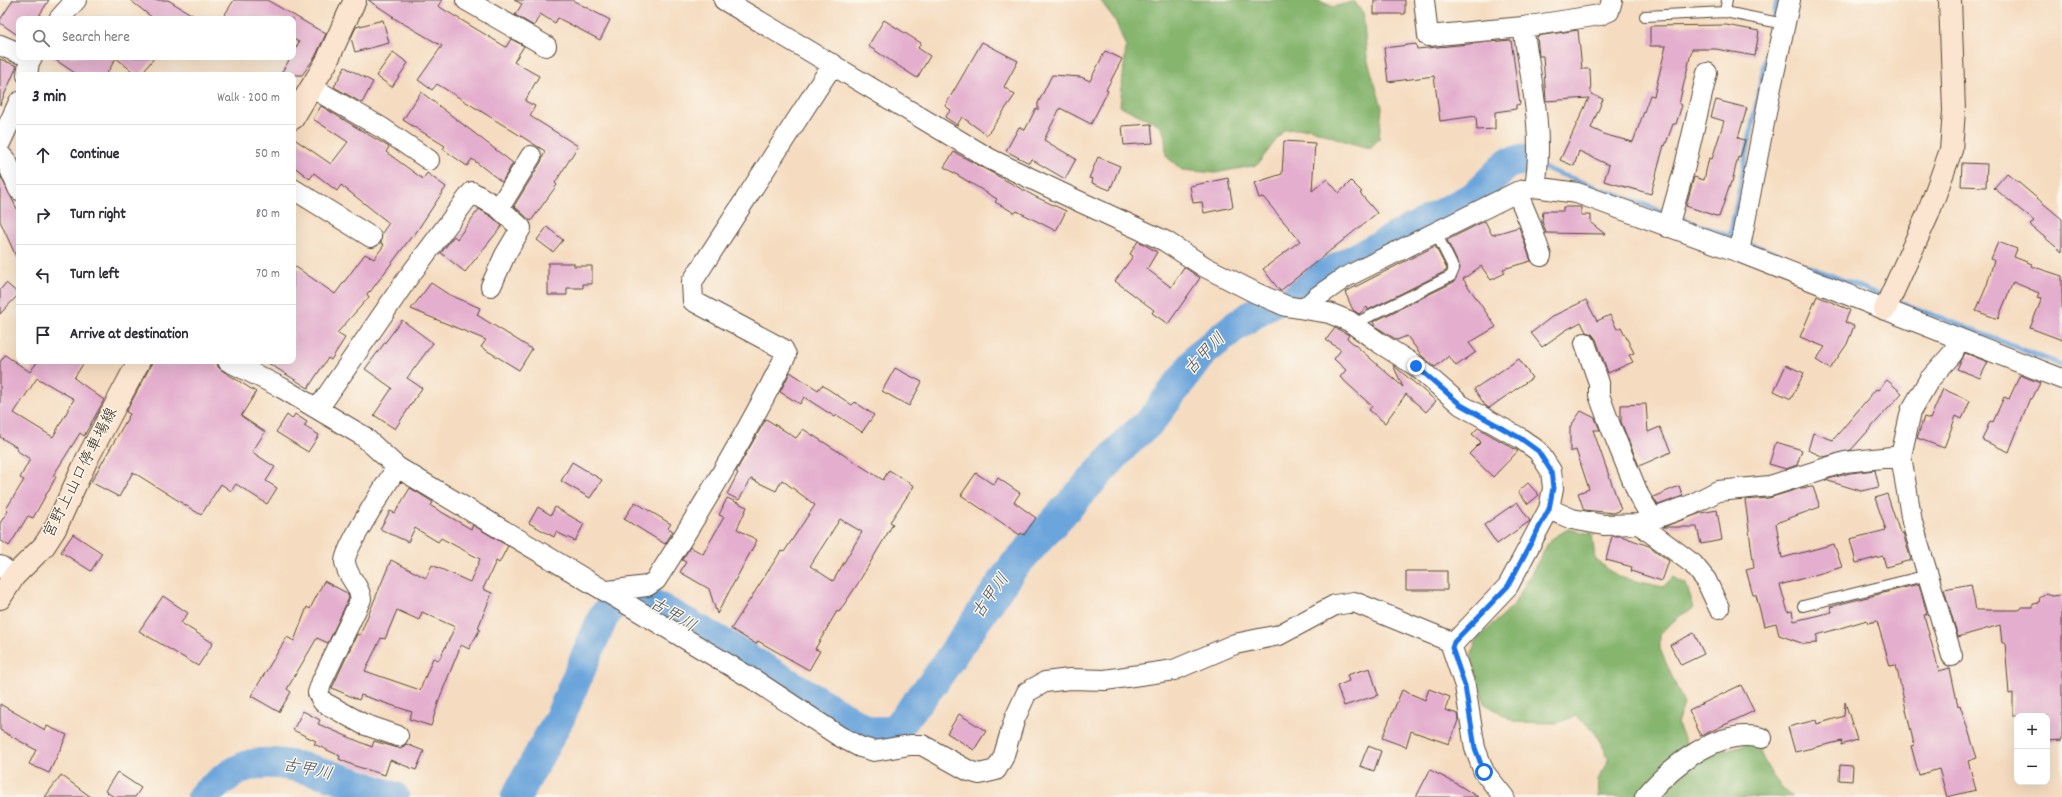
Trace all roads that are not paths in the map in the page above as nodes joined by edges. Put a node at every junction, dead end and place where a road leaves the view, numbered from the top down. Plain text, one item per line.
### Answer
1 (76, 0) edge
2 (356, 0) edge
3 (466, 0) edge
4 (724, 0) edge
5 (1424, 0) edge
6 (1612, 0) edge
7 (1727, 0) edge
8 (1790, 0) edge
9 (1950, 0) edge
10 (1726, 12) junction
11 (62, 16) edge
12 (1645, 16) dead end
13 (1785, 24) junction
14 (1523, 27) junction
15 (0, 45) edge
16 (546, 46) dead end
17 (16, 55) edge
18 (833, 64) junction
19 (1707, 73) dead end
20 (311, 87) junction
21 (16, 108) edge
22 (296, 113) edge
23 (0, 143) edge
24 (0, 154) edge
25 (531, 156) dead end
26 (429, 160) dead end
27 (16, 183) edge
28 (1526, 189) junction
29 (296, 191) edge
30 (498, 208) junction
31 (1668, 227) junction
32 (1436, 233) junction
33 (371, 237) dead end
34 (1739, 252) junction
35 (1541, 256) dead end
36 (490, 286) dead end
37 (1305, 308) junction
38 (1885, 309) junction
39 (1358, 327) junction
40 (1958, 339) junction
41 (1585, 343) dead end
42 (137, 364) edge
43 (234, 364) edge
44 (2062, 379) edge
45 (318, 409) junction
46 (1901, 456) junction
47 (397, 467) junction
48 (1549, 509) junction
49 (1646, 521) junction
50 (7, 571) edge
51 (1928, 575) junction
52 (608, 591) junction
53 (0, 598) edge
54 (1802, 606) dead end
55 (1719, 608) dead end
56 (1454, 642) junction
57 (1952, 656) dead end
58 (398, 736) dead end
59 (1762, 738) dead end
60 (1504, 797) edge
61 (1645, 797) edge

1 - 11 street
2 - 20 main road
3 - 16 street
4 - 18 street
5 - 14 street
6 - 14 street
7 - 10 lane
8 - 13 street
9 - 38 main road
10 - 12 lane
10 - 13 lane
13 - 34 street
14 - 28 street
15 - 17 street
18 - 37 street
18 - 52 street
19 - 31 street
20 - 22 main road
20 - 26 street
21 - 23 street
24 - 27 street
25 - 30 street
28 - 31 street
28 - 32 street
28 - 35 street
29 - 33 street
30 - 36 street
30 - 45 street
31 - 34 street
32 - 37 street
32 - 39 lane
34 - 38 street
37 - 39 street
38 - 40 street
39 - 48 street
40 - 44 street
40 - 46 street
41 - 49 street
42 - 50 main road, 宮野上山口停車場線
43 - 45 street
45 - 47 street
46 - 49 street
46 - 51 street
47 - 52 street
47 - 58 street
48 - 49 street
48 - 56 street
49 - 55 street
50 - 53 main road, 宮野上山口停車場線
51 - 54 lane
51 - 57 street
52 - 56 street
56 - 60 street
59 - 61 street

